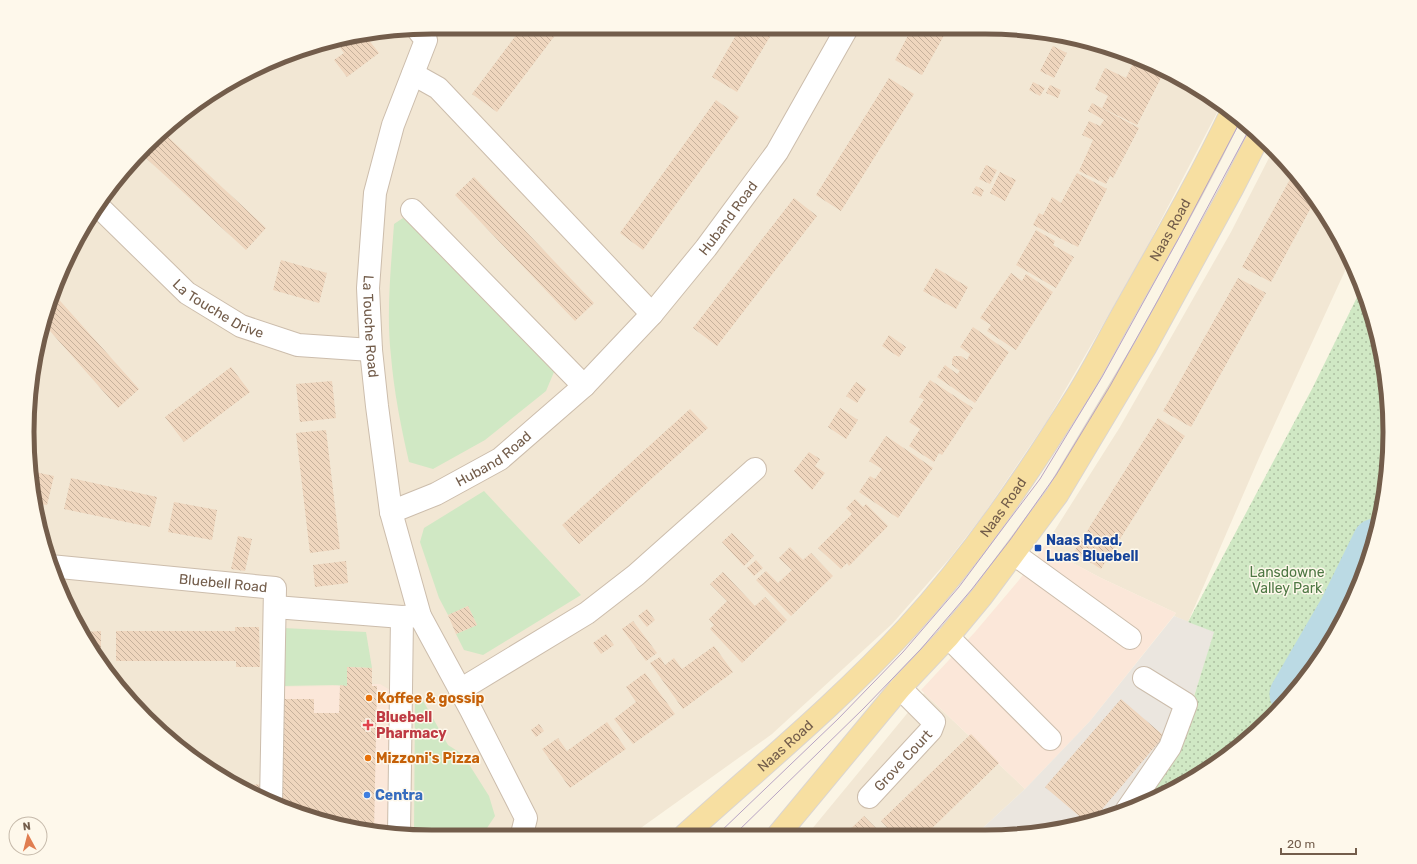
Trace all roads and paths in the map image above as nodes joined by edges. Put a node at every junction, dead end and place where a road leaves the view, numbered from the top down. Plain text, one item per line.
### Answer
1 (425, 34) edge
2 (844, 34) edge
3 (413, 74) junction
4 (1229, 117) edge
5 (1256, 142) edge
6 (102, 210) edge
7 (412, 210) dead end
8 (652, 314) junction
9 (371, 350) junction
10 (584, 386) junction
11 (755, 470) dead end
12 (391, 512) junction
13 (1014, 554) junction
14 (58, 567) edge
15 (275, 607) junction
16 (411, 616) junction
17 (948, 637) junction
18 (1130, 638) dead end
19 (1144, 678) dead end
20 (900, 688) junction
21 (460, 690) junction
22 (1050, 739) dead end
23 (271, 796) edge
24 (869, 797) dead end
25 (1132, 802) edge
26 (399, 828) edge
27 (523, 830) edge
28 (691, 830) edge
29 (782, 830) edge

1 - 3 street, La Touche Road
2 - 8 street, Huband Road
3 - 8 street
3 - 9 street, La Touche Road
4 - 28 main road, Naas Road
5 - 13 main road
6 - 9 street, La Touche Drive
7 - 10 street
8 - 10 street, Huband Road
9 - 12 street, La Touche Road
10 - 12 street, Huband Road
11 - 21 street
12 - 16 street, La Touche Road
13 - 17 main road
13 - 18 street
14 - 15 street, Bluebell Road
15 - 16 street, Bluebell Road
15 - 23 street
16 - 21 street, La Touche Road
16 - 26 street, La Touche Road
17 - 20 main road
17 - 22 street
19 - 25 street
20 - 24 street, Grove Court
20 - 29 main road
21 - 27 street, La Touche Road

